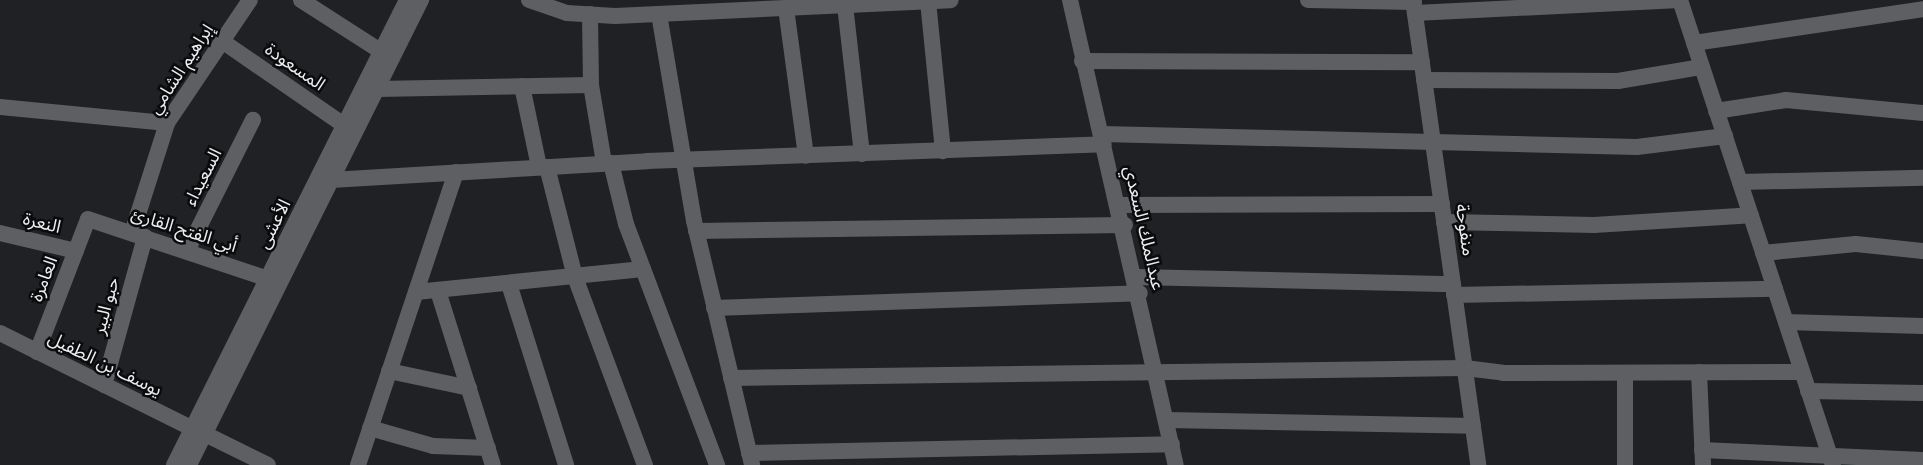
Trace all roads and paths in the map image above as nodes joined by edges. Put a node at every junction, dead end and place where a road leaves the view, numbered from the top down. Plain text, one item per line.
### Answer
1 (250, 0) edge
2 (301, 0) edge
3 (408, 0) edge
4 (421, 0) edge
5 (529, 0) edge
6 (951, 0) edge
7 (1070, 0) edge
8 (1308, 0) edge
9 (1680, 0) edge
10 (928, 1) edge
11 (844, 5) junction
12 (1414, 5) edge
13 (786, 8) junction
14 (672, 9) edge
15 (1923, 9) edge
16 (600, 10) edge
17 (222, 41) junction
18 (1694, 43) junction
19 (382, 52) junction
20 (1082, 61) junction
21 (1422, 62) junction
22 (1702, 67) junction
23 (1424, 80) junction
24 (591, 85) junction
25 (522, 86) junction
26 (376, 89) junction
27 (0, 107) edge
28 (1716, 111) junction
29 (1923, 113) edge
30 (253, 120) dead end
31 (167, 123) junction
32 (345, 126) junction
33 (1725, 136) junction
34 (1103, 139) junction
35 (1433, 142) junction
36 (943, 151) junction
37 (862, 154) junction
38 (806, 156) junction
39 (685, 160) junction
40 (608, 163) junction
41 (543, 167) junction
42 (456, 172) junction
43 (1923, 178) edge
44 (331, 180) junction
45 (1740, 182) junction
46 (1442, 204) junction
47 (1120, 205) junction
48 (1751, 215) junction
49 (88, 219) joint
50 (1444, 222) junction
51 (1125, 225) junction
52 (696, 231) junction
53 (0, 233) edge
54 (138, 235) junction
55 (76, 251) junction
56 (187, 251) junction
57 (1923, 251) edge
58 (1763, 253) junction
59 (643, 269) junction
60 (574, 277) junction
61 (268, 279) junction
62 (509, 284) junction
63 (1138, 285) junction
64 (1775, 289) junction
65 (1454, 290) junction
66 (438, 291) junction
67 (416, 292) junction
68 (714, 308) junction
69 (1786, 322) junction
70 (1923, 326) edge
71 (0, 333) edge
72 (38, 352) junction
73 (1465, 368) junction
74 (1156, 370) junction
75 (389, 371) junction
76 (1699, 372) junction
77 (1802, 372) junction
78 (1625, 373) junction
79 (731, 378) junction
80 (104, 385) junction
81 (469, 388) junction
82 (1809, 391) junction
83 (1923, 393) edge
84 (1167, 420) junction
85 (1473, 426) junction
86 (370, 428) junction
87 (199, 432) junction
88 (1172, 444) junction
89 (488, 448) junction
90 (1702, 458) edge
91 (751, 459) edge
92 (1923, 460) edge
93 (1832, 462) edge
94 (174, 465) edge
95 (189, 465) edge
96 (268, 465) edge
97 (358, 465) edge
98 (494, 465) edge
99 (566, 465) edge
100 (645, 465) edge
101 (717, 465) edge
102 (1176, 465) edge
103 (1478, 465) edge
104 (1625, 465) edge

1 - 17 street, إبراهيم الشامي
2 - 19 street
3 - 19 street, الأعشى
4 - 26 street, الأعشى
5 - 16 street
6 - 10 street
7 - 20 street, عبدالملك السعدي
8 - 12 street
9 - 12 street
9 - 18 street
10 - 11 street
10 - 36 street
11 - 13 street
11 - 37 street
12 - 21 street, منفوحة
13 - 14 street
13 - 38 street
14 - 16 street
14 - 39 street
15 - 18 street
16 - 24 street
17 - 31 street, إبراهيم الشامي
17 - 32 street, المسعودة
18 - 22 street
19 - 32 street, الأعشى
20 - 21 street
20 - 34 street, عبدالملك السعدي
21 - 23 street, منفوحة
22 - 23 street
22 - 28 street
23 - 35 street, منفوحة
24 - 25 street
24 - 40 street
25 - 26 street
25 - 41 street
26 - 44 street, الأعشى
27 - 31 street
28 - 29 street
28 - 33 street
30 - 56 street, السعيداء
31 - 54 street, إبراهيم الشامي
32 - 61 street, الأعشى
33 - 35 street
33 - 45 street
34 - 35 street
34 - 36 street
34 - 47 street, عبدالملك السعدي
35 - 46 street, منفوحة
36 - 37 street
37 - 38 street
38 - 39 street
39 - 40 street
39 - 52 street
40 - 41 street
40 - 59 street
41 - 42 street
41 - 60 street
42 - 44 street
42 - 67 street
43 - 45 street
44 - 87 street, الأعشى
45 - 48 street
46 - 47 street
46 - 50 street, منفوحة
47 - 51 street, عبدالملك السعدي
48 - 50 street
48 - 58 street
49 - 54 street, أبي الفتح القارئ
49 - 55 street, العامرة
50 - 65 street, منفوحة
51 - 52 street
51 - 63 street, عبدالملك السعدي
52 - 68 street
53 - 55 street, النعرة
54 - 56 street, أبي الفتح القارئ
54 - 80 street, حبو البير
55 - 72 street, العامرة
56 - 61 street, أبي الفتح القارئ
57 - 58 street
58 - 64 street
59 - 60 street
59 - 101 street
60 - 62 street
60 - 100 street
61 - 87 street, الأعشى
62 - 66 street
62 - 99 street
63 - 65 street
63 - 68 street
63 - 74 street, عبدالملك السعدي
64 - 65 street
64 - 69 street
65 - 73 street, منفوحة
66 - 67 street
66 - 81 street
67 - 75 street
68 - 79 street
69 - 70 street
69 - 77 street
71 - 72 street, يوسف بن الطفيل
72 - 80 street, يوسف بن الطفيل
73 - 74 street
73 - 78 street
73 - 85 street, منفوحة
74 - 79 street
74 - 84 street, عبدالملك السعدي
75 - 81 street
75 - 86 street
76 - 77 street
76 - 78 street
76 - 90 street
77 - 82 street
78 - 104 street
79 - 91 street
80 - 87 street, يوسف بن الطفيل
81 - 89 street
82 - 83 street
82 - 93 street
84 - 85 street
84 - 88 street, عبدالملك السعدي
85 - 103 street, منفوحة
86 - 89 street
86 - 97 street
87 - 94 street, الأعشى
87 - 95 street, الأعشى
87 - 96 street, يوسف بن الطفيل
88 - 91 street
88 - 102 street, عبدالملك السعدي
89 - 98 street
90 - 93 street
92 - 93 street

